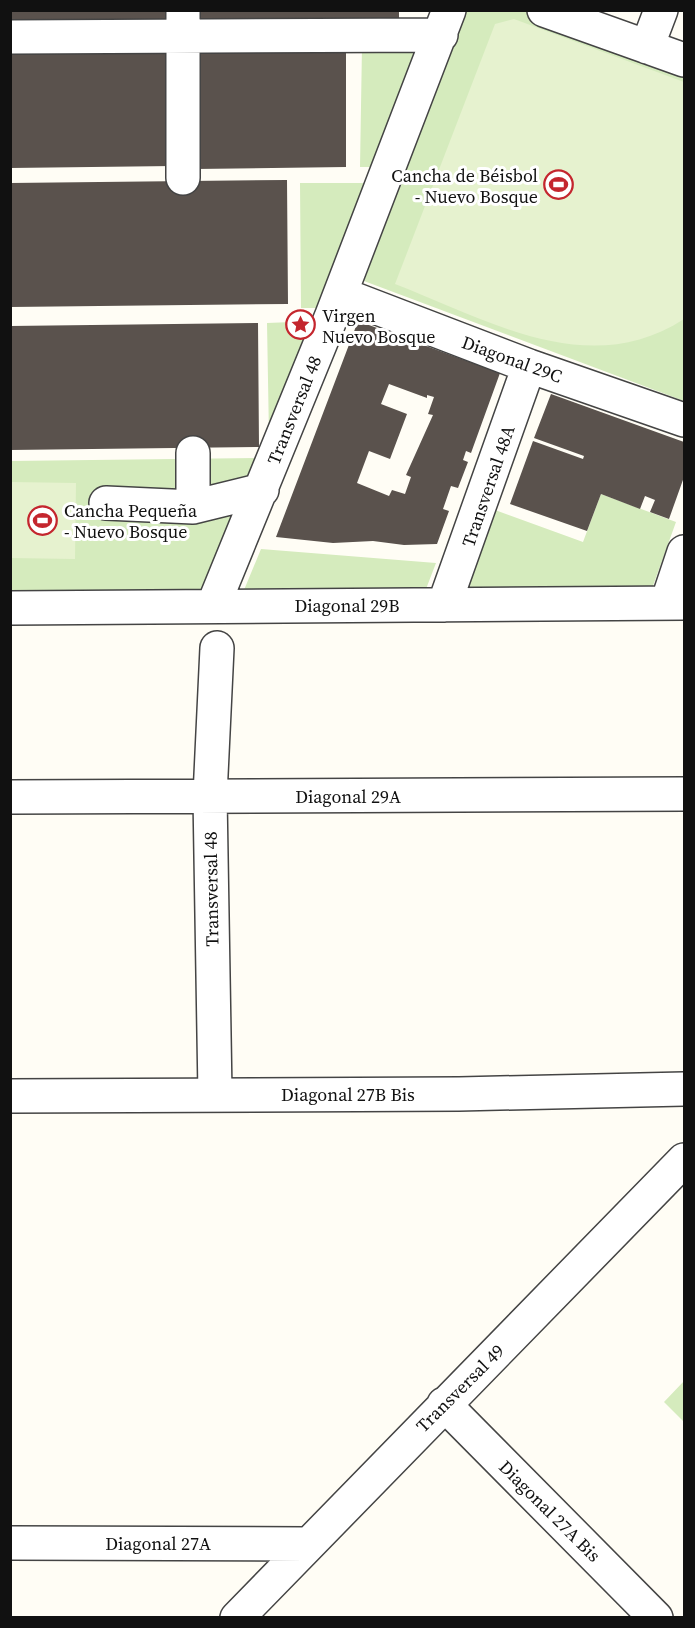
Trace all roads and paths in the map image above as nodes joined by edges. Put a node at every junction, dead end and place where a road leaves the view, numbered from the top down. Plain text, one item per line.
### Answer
1 (544, 10) edge
2 (662, 10) edge
3 (183, 23) edge
4 (404, 23) edge
5 (445, 23) edge
6 (10, 37) edge
7 (647, 47) junction
8 (684, 60) edge
9 (183, 178) dead end
10 (341, 294) junction
11 (529, 366) junction
12 (684, 420) edge
13 (193, 453) dead end
14 (262, 490) junction
15 (106, 503) dead end
16 (193, 507) junction
17 (684, 552) edge
18 (676, 603) edge
19 (444, 605) junction
20 (213, 606) junction
21 (10, 608) edge
22 (217, 648) dead end
23 (684, 794) edge
24 (210, 796) junction
25 (10, 797) edge
26 (684, 1089) edge
27 (215, 1094) junction
28 (10, 1096) edge
29 (684, 1160) edge
30 (444, 1404) junction
31 (10, 1543) edge
32 (306, 1544) junction
33 (237, 1617) edge
34 (656, 1617) edge

1 - 7 street
2 - 7 street
3 - 4 street
3 - 6 street
3 - 9 street
4 - 5 street
5 - 10 street, Transversal 48
7 - 8 street
10 - 11 street, Diagonal 29C
10 - 14 street, Transversal 48
11 - 12 street, Diagonal 29C
11 - 19 street, Transversal 48A
13 - 16 street
14 - 16 street
14 - 20 street, Transversal 48
15 - 16 street
17 - 18 street
18 - 19 street, Diagonal 29B
19 - 20 street, Diagonal 29B
20 - 21 street, Diagonal 29B
22 - 24 street, Transversal 48
23 - 24 street, Diagonal 29A
24 - 25 street, Diagonal 29A
24 - 27 street, Transversal 48
26 - 27 street, Diagonal 27B Bis
27 - 28 street, Diagonal 27B Bis
29 - 30 street, Transversal 49
30 - 32 street, Transversal 49
30 - 34 street, Diagonal 27A Bis
31 - 32 street, Diagonal 27A
32 - 33 street, Transversal 49

